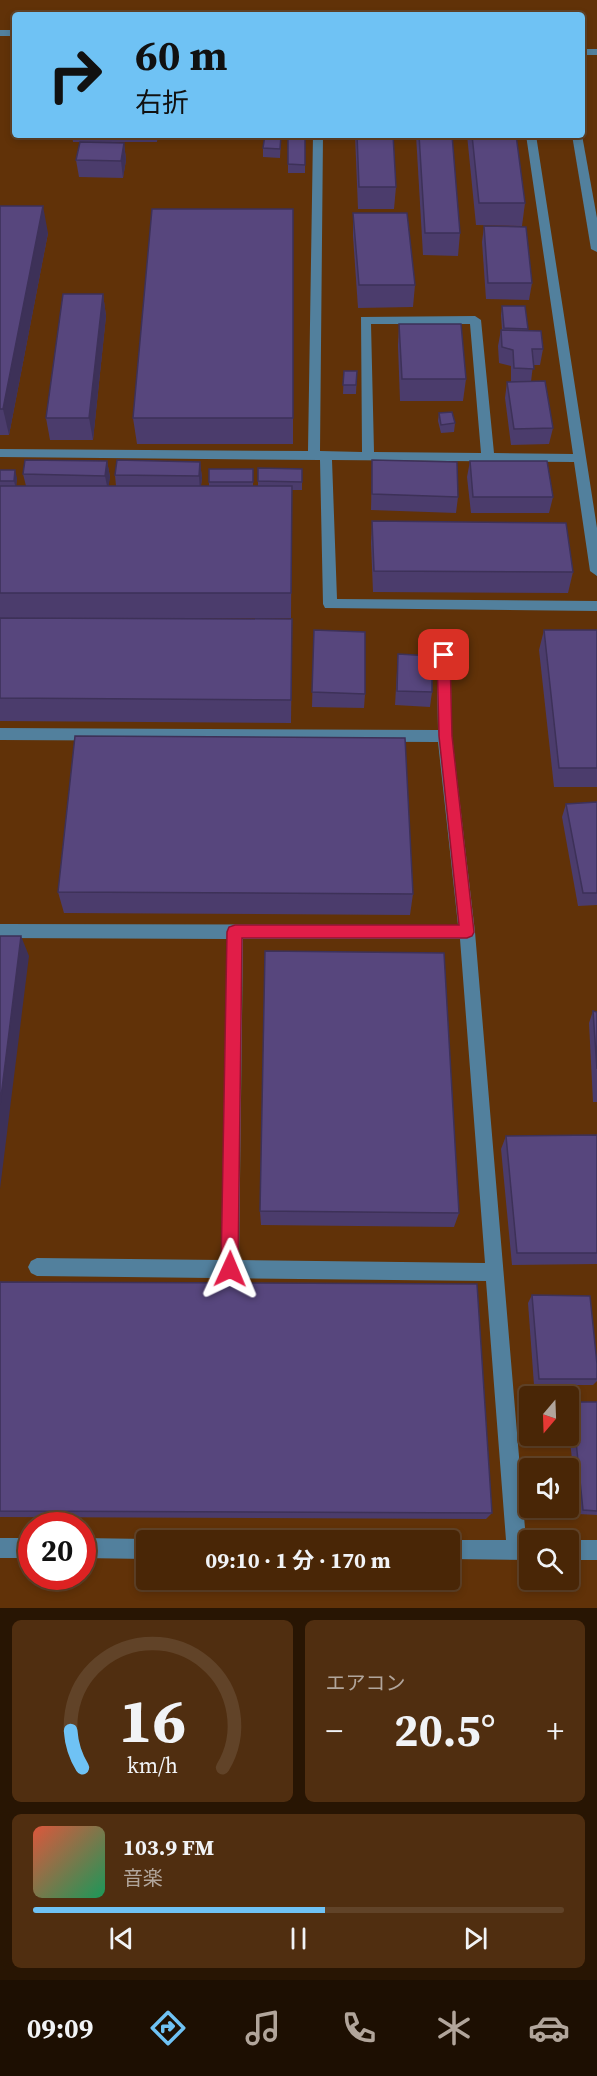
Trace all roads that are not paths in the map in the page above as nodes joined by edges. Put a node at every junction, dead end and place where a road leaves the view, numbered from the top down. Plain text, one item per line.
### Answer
1 (318, 138) edge
2 (531, 138) edge
3 (578, 138) edge
4 (597, 249) edge
5 (0, 453) edge
6 (320, 456) junction
7 (368, 457) junction
8 (488, 458) junction
9 (579, 458) junction
10 (597, 571) edge
11 (597, 606) edge
12 (443, 634) dead end
13 (0, 734) edge
14 (445, 736) junction
15 (0, 931) edge
16 (235, 932) junction
17 (467, 932) junction
18 (37, 1267) dead end
19 (230, 1269) junction
20 (495, 1272) junction
21 (521, 1530) edge
22 (0, 1548) edge
23 (18, 1548) edge
24 (96, 1548) edge
25 (136, 1549) edge
26 (460, 1550) edge
27 (519, 1550) edge
28 (579, 1550) edge
29 (597, 1550) edge

1 - 6 lane
2 - 9 lane
3 - 4 lane
5 - 6 lane
6 - 7 lane
6 - 11 lane
7 - 8 lane
7 - 8 lane
8 - 9 lane
9 - 10 lane
12 - 14 lane
13 - 14 lane
14 - 17 lane
15 - 16 lane
16 - 17 lane
16 - 19 lane
17 - 20 lane
18 - 19 lane
19 - 20 lane
20 - 21 lane
22 - 23 lane
24 - 25 lane
26 - 27 lane
28 - 29 lane

